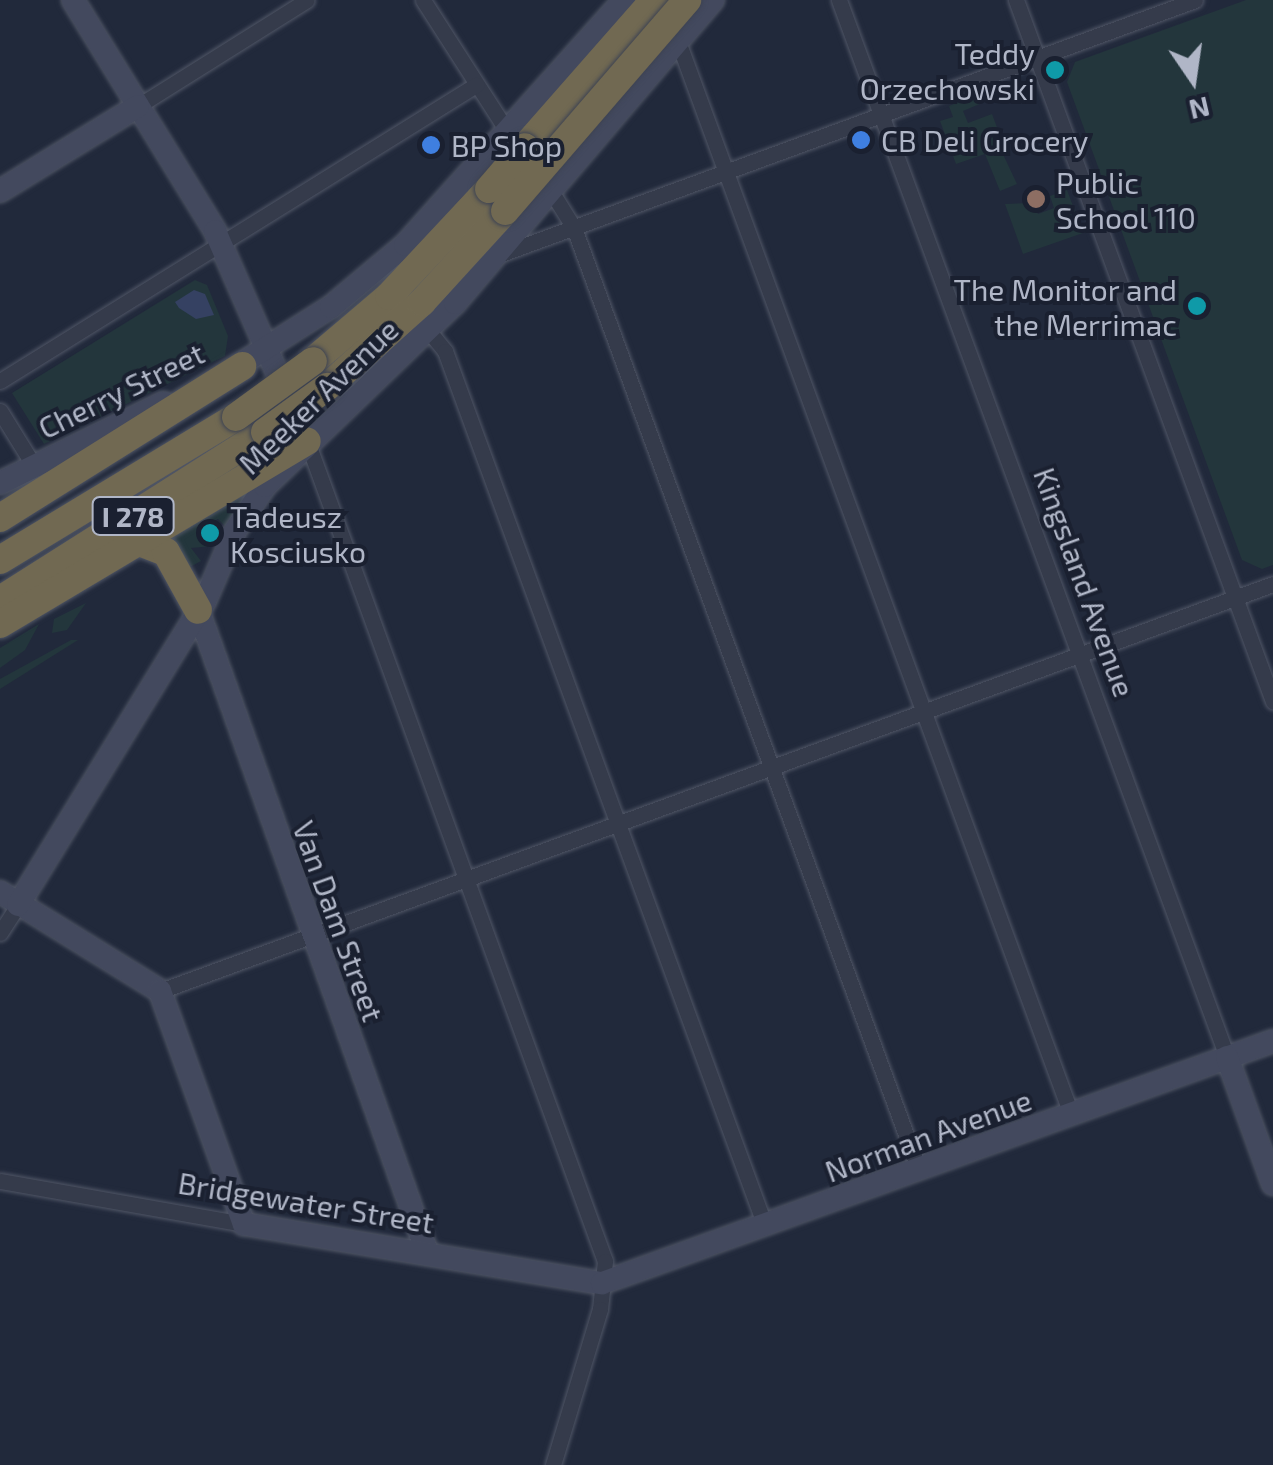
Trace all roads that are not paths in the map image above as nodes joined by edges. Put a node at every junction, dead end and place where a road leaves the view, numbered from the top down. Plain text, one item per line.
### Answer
1 (73, 0) edge
2 (307, 0) edge
3 (423, 0) edge
4 (624, 0) edge
5 (654, 0) edge
6 (686, 0) edge
7 (713, 0) edge
8 (840, 0) edge
9 (1016, 0) edge
10 (1192, 1) edge
11 (679, 44) junction
12 (1038, 58) junction
13 (476, 86) junction
14 (138, 106) junction
15 (882, 115) junction
16 (507, 132) junction
17 (726, 172) junction
18 (0, 190) edge
19 (552, 192) junction
20 (497, 200) junction
21 (574, 228) junction
22 (221, 244) junction
23 (497, 255) junction
24 (428, 330) junction
25 (267, 349) junction
26 (242, 366) junction
27 (0, 381) edge
28 (0, 411) edge
29 (306, 440) junction
30 (34, 466) junction
31 (0, 483) edge
32 (0, 518) edge
33 (134, 540) junction
34 (0, 560) edge
35 (1273, 584) edge
36 (1235, 597) junction
37 (0, 600) edge
38 (198, 610) junction
39 (0, 624) edge
40 (1079, 654) junction
41 (1273, 701) edge
42 (924, 711) junction
43 (770, 768) junction
44 (618, 824) junction
45 (465, 880) junction
46 (9, 898) edge
47 (0, 933) edge
48 (312, 935) junction
49 (160, 991) junction
50 (1273, 1040) edge
51 (1226, 1057) junction
52 (1071, 1114) junction
53 (919, 1170) junction
54 (0, 1181) edge
55 (1273, 1184) edge
56 (244, 1224) junction
57 (765, 1226) junction
58 (427, 1252) junction
59 (602, 1283) junction
60 (553, 1465) edge

1 - 14 main road
2 - 14 street
3 - 13 street
4 - 16 main road, Meeker Avenue
5 - 20 highway, I 278, bridge
6 - 20 highway, I 278, bridge
7 - 11 main road, Meeker Avenue
8 - 15 street, Kingsland Avenue
9 - 12 street
10 - 12 street
11 - 17 street
11 - 19 main road, Meeker Avenue
12 - 15 street
12 - 36 street
13 - 16 street
13 - 22 street
14 - 18 main road
14 - 22 main road
15 - 17 street
15 - 40 street, Kingsland Avenue
16 - 19 street
16 - 25 main road, Meeker Avenue
17 - 21 street
17 - 42 street
19 - 21 street
19 - 23 main road, Meeker Avenue
20 - 34 highway, I 278, bridge
20 - 37 highway, I 278, bridge
21 - 23 street
21 - 43 street
22 - 25 main road
22 - 27 street
23 - 24 main road, Meeker Avenue
24 - 29 main road, Meeker Avenue
24 - 44 street
25 - 26 main road, Cherry Street
25 - 29 main road
26 - 30 main road, Cherry Street
26 - 32 highway
28 - 30 street
29 - 33 highway
29 - 38 main road, Meeker Avenue
29 - 45 street
30 - 31 main road, Cherry Street
33 - 38 highway
33 - 39 highway
35 - 36 street
36 - 40 street
36 - 41 street
38 - 46 main road, Meeker Avenue
38 - 48 main road, Van Dam Street
40 - 42 street
40 - 51 street, Kingsland Avenue
42 - 43 street
42 - 52 street
43 - 44 street
43 - 53 street
44 - 45 street
44 - 57 street
45 - 48 street
45 - 59 street
46 - 47 street, Meeker Avenue
46 - 49 main road
48 - 49 street
48 - 58 main road, Van Dam Street
49 - 56 main road
50 - 51 main road, Norman Avenue
51 - 52 main road, Norman Avenue
51 - 55 main road, Kingsland Avenue
52 - 53 main road, Norman Avenue
53 - 57 main road, Norman Avenue
54 - 56 street, Bridgewater Street
56 - 58 main road, Bridgewater Street
57 - 59 main road, Norman Avenue
58 - 59 main road, Bridgewater Street
59 - 60 street

